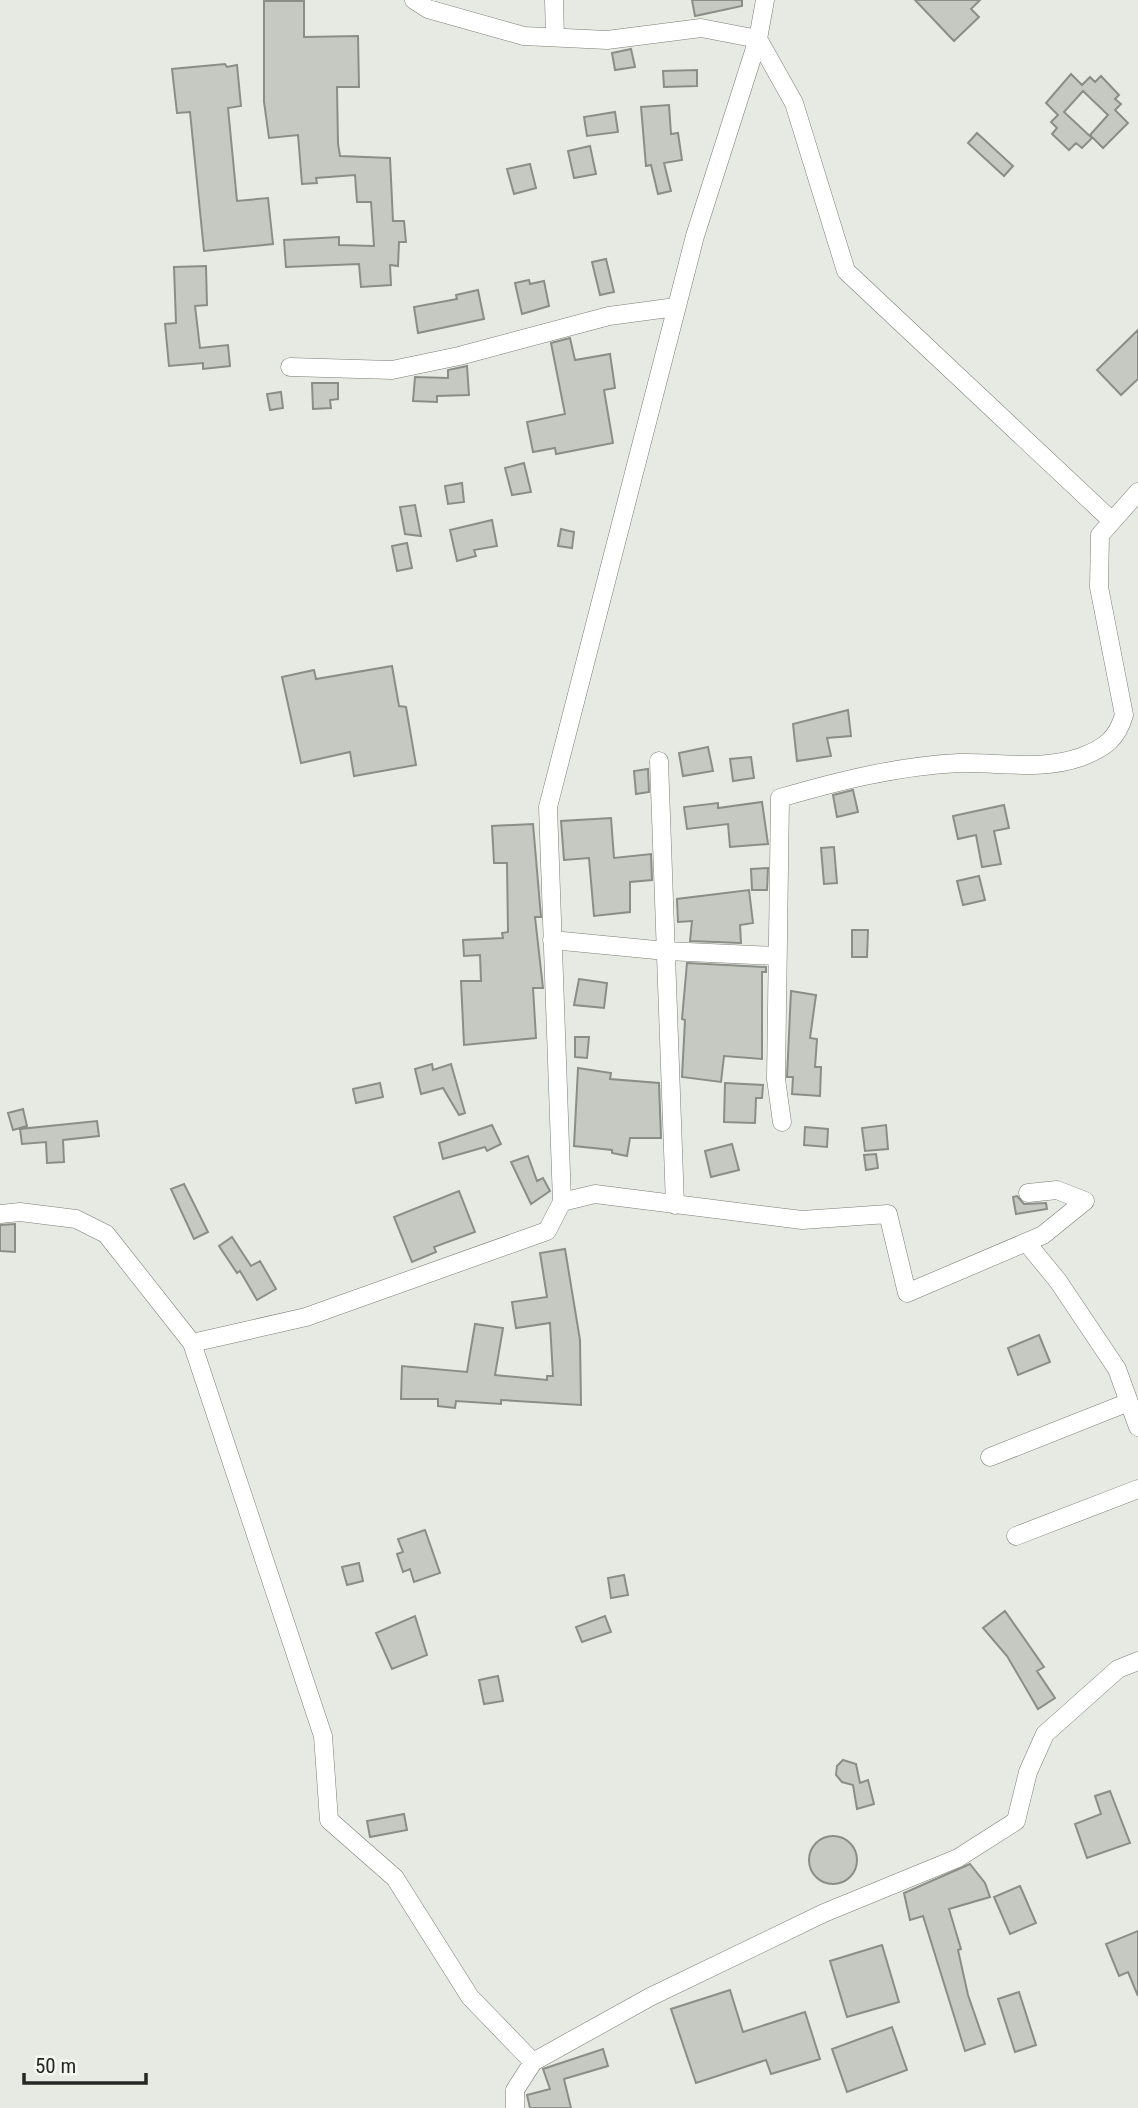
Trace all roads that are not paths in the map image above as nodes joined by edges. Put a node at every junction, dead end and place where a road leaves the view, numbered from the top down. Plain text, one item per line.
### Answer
1 (414, 0) edge
2 (554, 0) edge
3 (765, 0) edge
4 (555, 37) junction
5 (758, 39) junction
6 (677, 307) junction
7 (290, 367) dead end
8 (1138, 492) edge
9 (1112, 521) junction
10 (659, 761) dead end
11 (552, 940) junction
12 (666, 951) junction
13 (776, 956) junction
14 (782, 1122) dead end
15 (1028, 1193) dead end
16 (562, 1202) junction
17 (675, 1205) junction
18 (0, 1213) edge
19 (1026, 1242) junction
20 (192, 1343) junction
21 (1129, 1402) junction
22 (1138, 1426) edge
23 (990, 1457) dead end
24 (1138, 1489) edge
25 (1016, 1536) dead end
26 (1137, 1663) edge
27 (533, 2062) junction
28 (515, 2108) edge

1 - 4 street
2 - 4 street
3 - 5 street
4 - 5 street
5 - 6 street
5 - 9 street
6 - 7 street
6 - 11 street
8 - 9 street
9 - 13 street
10 - 12 street
11 - 12 street
11 - 16 street
12 - 13 street
12 - 17 street
13 - 14 street
15 - 19 street
16 - 17 street
16 - 20 street
17 - 19 street
18 - 20 street
19 - 21 street
20 - 27 street
21 - 22 street
21 - 23 street
24 - 25 street
26 - 27 street
27 - 28 street

